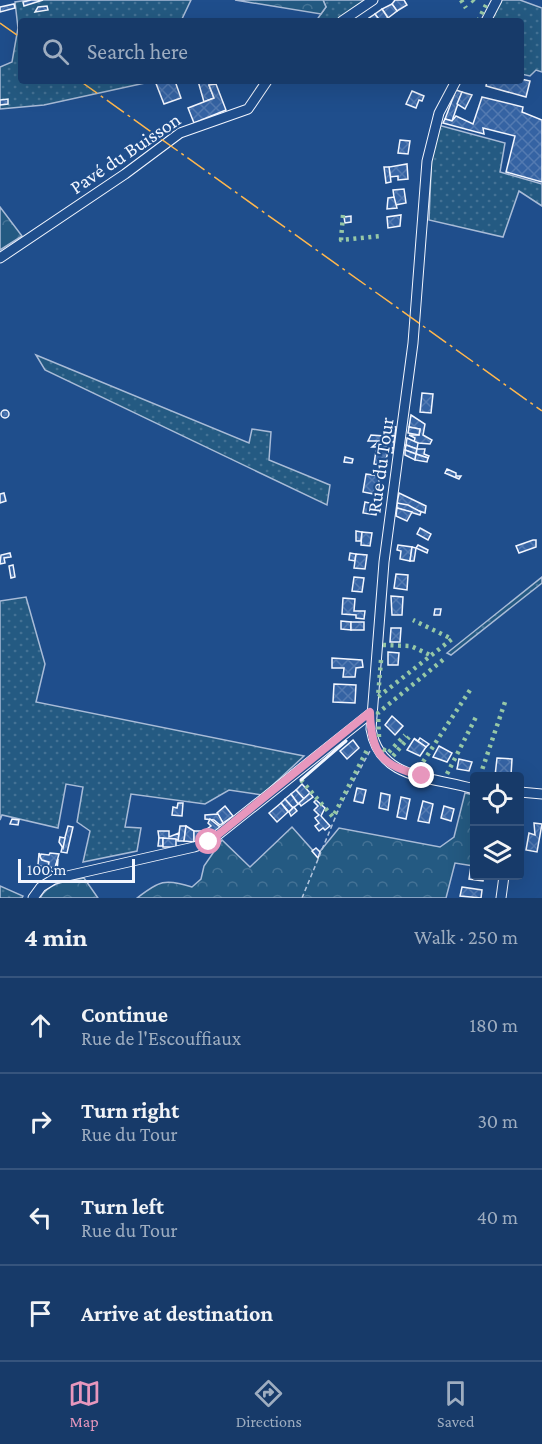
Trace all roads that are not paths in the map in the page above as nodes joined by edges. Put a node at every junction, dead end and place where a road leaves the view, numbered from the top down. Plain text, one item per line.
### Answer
1 (373, 0) edge
2 (497, 0) edge
3 (346, 18) edge
4 (488, 18) edge
5 (265, 84) edge
6 (454, 84) edge
7 (0, 258) edge
8 (370, 712) junction
9 (470, 788) edge
10 (524, 792) edge
11 (542, 794) edge
12 (503, 880) edge
13 (33, 898) edge
14 (501, 898) edge

1 - 3 street
2 - 4 street
5 - 7 street, Pavé du Buisson
6 - 8 street, Rue du Tour
8 - 9 street, Rue du Tour
8 - 13 street
10 - 11 street
12 - 14 street

